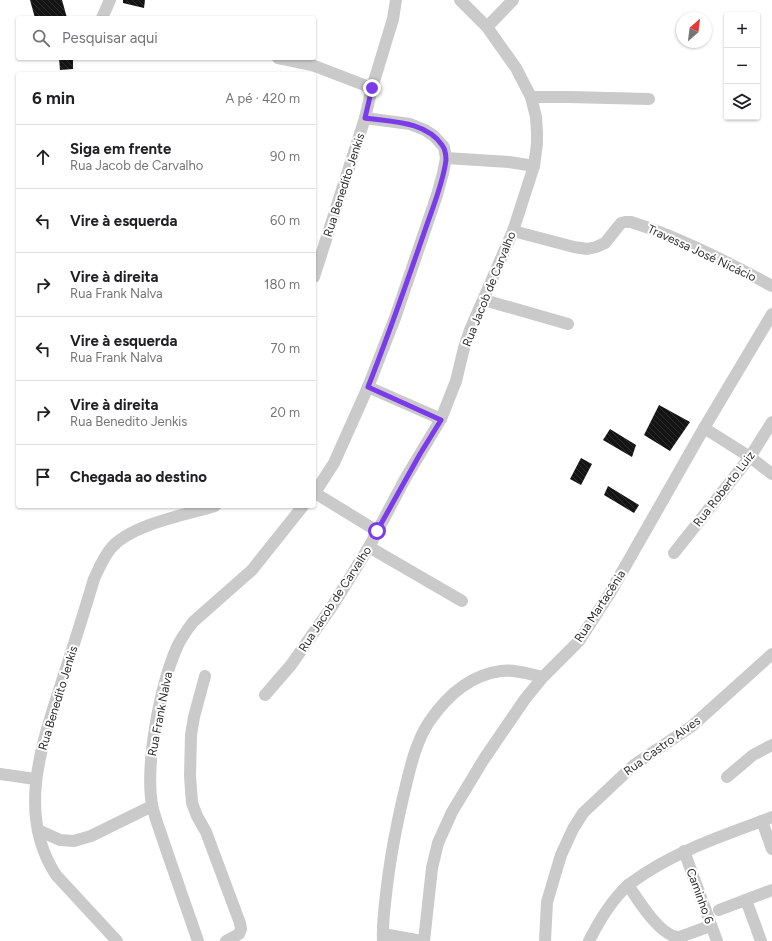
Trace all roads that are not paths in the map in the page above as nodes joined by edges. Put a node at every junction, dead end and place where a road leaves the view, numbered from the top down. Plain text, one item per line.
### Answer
1 (110, 0) edge
2 (396, 0) edge
3 (460, 0) edge
4 (513, 0) edge
5 (103, 16) edge
6 (487, 27) junction
7 (286, 60) edge
8 (372, 88) junction
9 (531, 97) junction
10 (649, 99) dead end
11 (365, 118) junction
12 (446, 158) junction
13 (534, 166) junction
14 (513, 231) junction
15 (319, 244) edge
16 (316, 264) edge
17 (772, 286) edge
18 (484, 300) junction
19 (772, 314) edge
20 (568, 324) dead end
21 (368, 387) junction
22 (441, 420) junction
23 (772, 422) edge
24 (704, 428) junction
25 (750, 457) junction
26 (772, 474) edge
27 (316, 490) edge
28 (316, 494) edge
29 (208, 508) edge
30 (298, 508) edge
31 (377, 531) junction
32 (369, 547) junction
33 (674, 553) dead end
34 (462, 601) dead end
35 (772, 654) edge
36 (205, 676) dead end
37 (543, 677) junction
38 (265, 695) dead end
39 (772, 745) edge
40 (0, 774) edge
41 (727, 777) dead end
42 (35, 779) junction
43 (152, 806) junction
44 (767, 819) edge
45 (38, 830) junction
46 (772, 849) edge
47 (684, 851) junction
48 (628, 885) junction
49 (772, 890) edge
50 (746, 900) junction
51 (719, 910) dead end
52 (710, 926) junction
53 (383, 938) edge
54 (231, 939) edge
55 (117, 941) edge
56 (198, 941) edge
57 (423, 941) edge
58 (545, 941) edge
59 (589, 941) edge
60 (717, 941) edge
61 (761, 941) edge

1 - 5 street
2 - 8 street, Rua Benedito Jenkis
3 - 6 street, Rua Jacob de Carvalho
4 - 6 street
6 - 9 street, Rua Jacob de Carvalho
7 - 8 street
8 - 11 street, Rua Benedito Jenkis
9 - 10 street
9 - 13 street, Rua Jacob de Carvalho
11 - 12 street
11 - 15 street, Rua Benedito Jenkis
12 - 13 street
12 - 21 street
13 - 14 street, Rua Jacob de Carvalho
14 - 17 street, Travessa José Nicácio
14 - 18 street, Rua Jacob de Carvalho
15 - 16 street, Rua Benedito Jenkis
18 - 20 street
18 - 22 street, Rua Jacob de Carvalho
19 - 24 street, Rua Martacênia
21 - 22 street
21 - 27 street
22 - 31 street, Rua Jacob de Carvalho
23 - 25 street, Rua Roberto Luiz
24 - 25 street
24 - 37 street, Rua Martacênia
25 - 26 street
25 - 33 street, Rua Roberto Luiz
28 - 31 street
29 - 42 street, Rua Benedito Jenkis
30 - 43 street, Rua Frank Nalva
31 - 32 street, Rua Jacob de Carvalho
32 - 34 street
32 - 38 street, Rua Jacob de Carvalho
35 - 58 street, Rua Castro Alves
36 - 54 street
37 - 53 street
37 - 57 street, Rua Martacênia
39 - 41 street
40 - 42 street
42 - 45 street, Rua Benedito Jenkis
43 - 45 street
43 - 56 street, Rua Frank Nalva
44 - 46 street
44 - 47 street
45 - 55 street, Rua Benedito Jenkis
47 - 48 street
47 - 52 street, Caminho 6
48 - 52 street
48 - 59 street
49 - 50 street
50 - 51 street
50 - 61 street
52 - 60 street, Caminho 6
53 - 57 street

